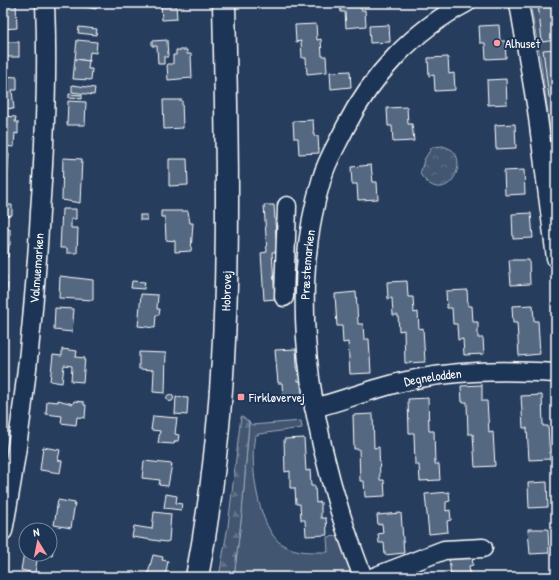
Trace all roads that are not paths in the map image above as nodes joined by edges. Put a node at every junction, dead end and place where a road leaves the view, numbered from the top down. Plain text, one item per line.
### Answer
1 (45, 3) edge
2 (224, 3) edge
3 (466, 3) edge
4 (519, 3) edge
5 (287, 206) dead end
6 (285, 252) junction
7 (308, 253) junction
8 (556, 258) edge
9 (284, 297) dead end
10 (556, 373) edge
11 (314, 408) junction
12 (3, 531) edge
13 (483, 548) dead end
14 (197, 577) edge
15 (363, 577) edge
16 (374, 577) edge

1 - 12 street, Valmuemarken
2 - 14 main road, Hobrovej
3 - 7 street, Præstemarken
4 - 8 street
5 - 6 street
6 - 7 street
6 - 9 street
7 - 11 street, Præstemarken
10 - 11 street, Degnelodden
11 - 15 street, Præstemarken
13 - 16 street

